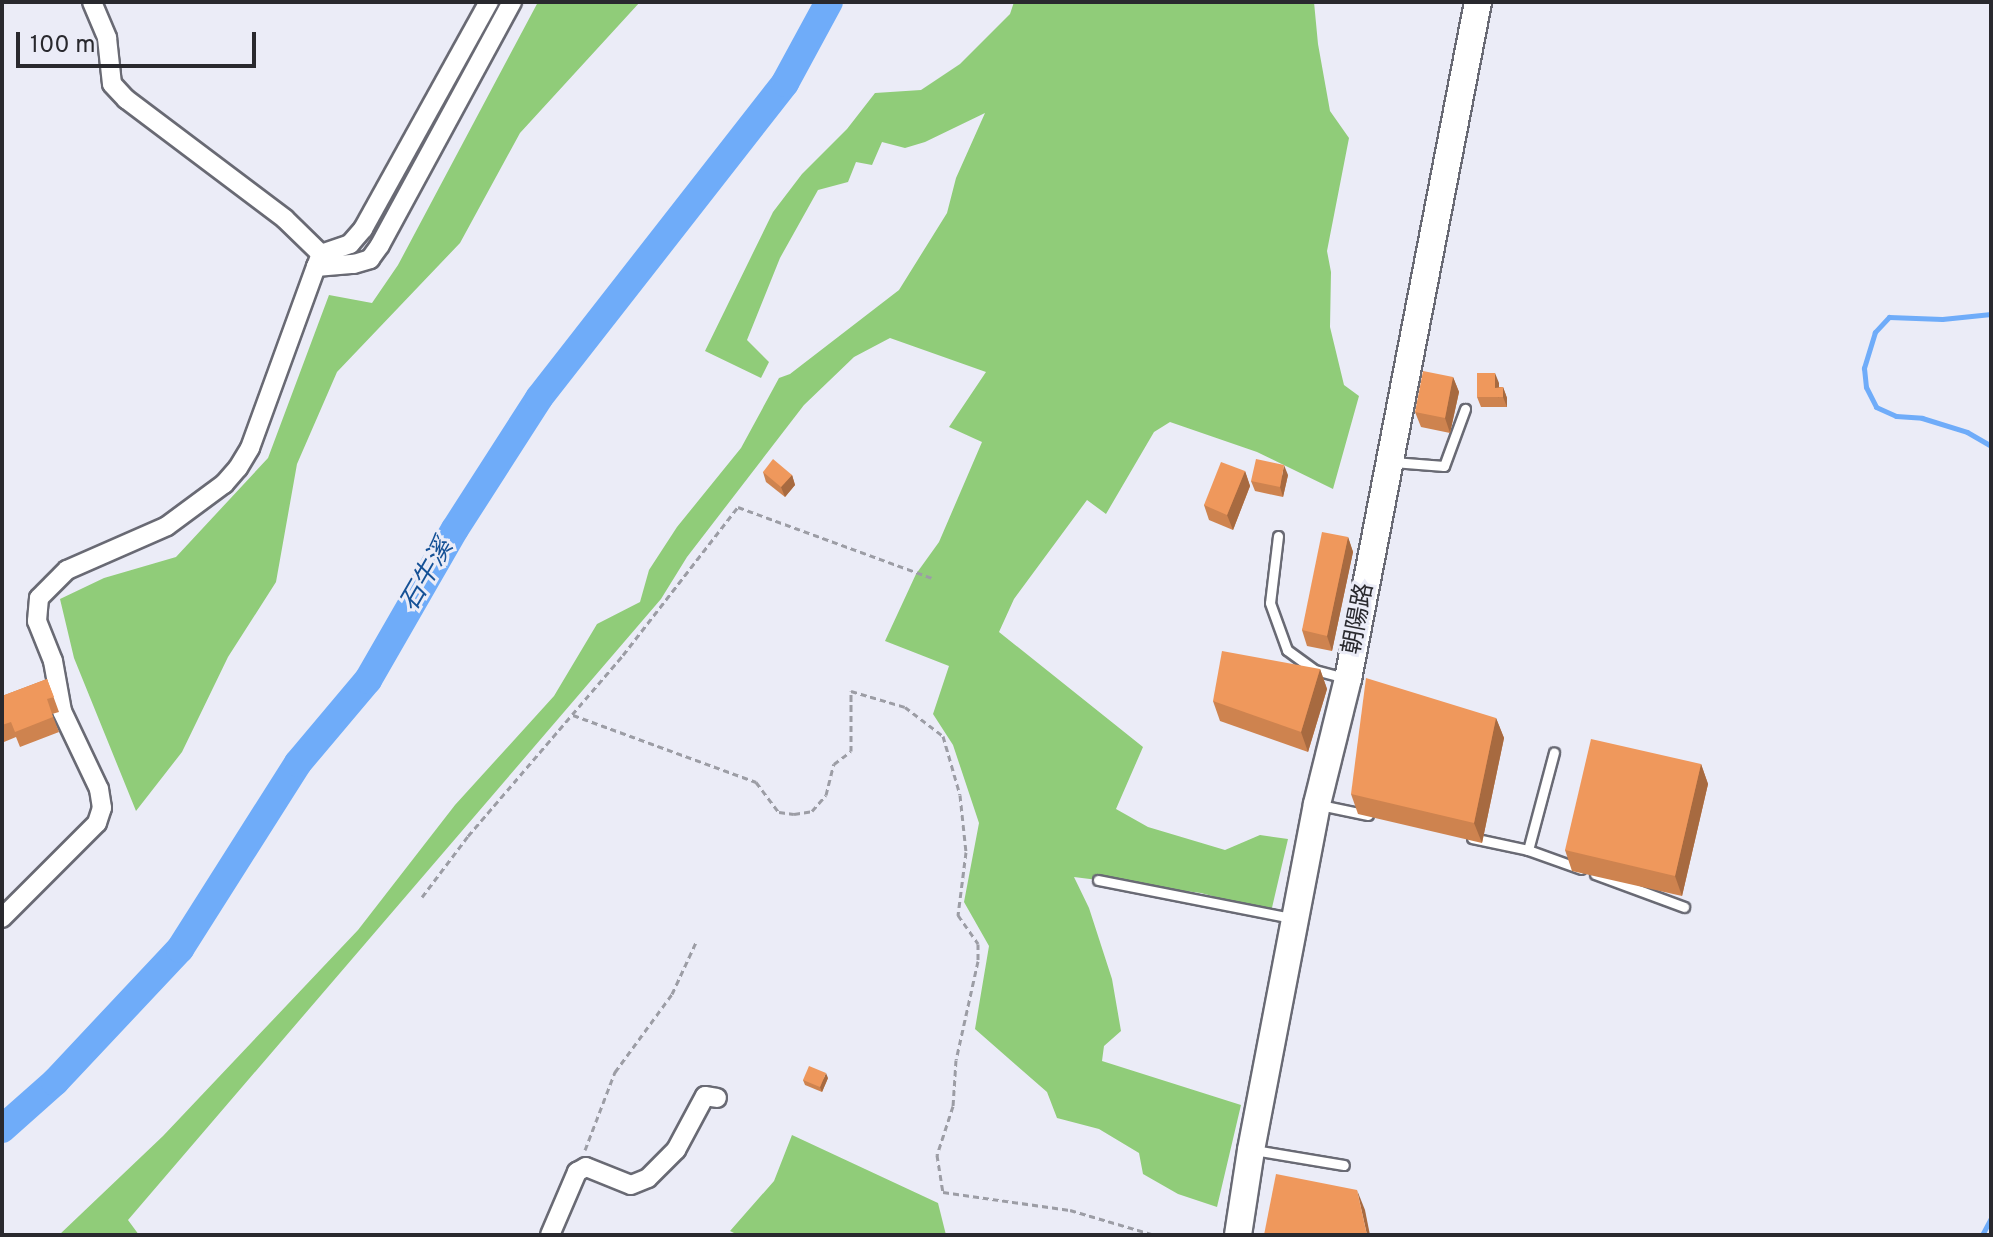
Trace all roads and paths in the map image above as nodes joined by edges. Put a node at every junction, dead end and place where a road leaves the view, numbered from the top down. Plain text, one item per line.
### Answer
1 (92, 2) edge
2 (489, 2) edge
3 (512, 2) edge
4 (1478, 2) edge
5 (318, 261) junction
6 (1465, 409) dead end
7 (1390, 461) junction
8 (1278, 536) dead end
9 (932, 578) dead end
10 (1348, 679) junction
11 (573, 715) junction
12 (1554, 752) dead end
13 (1317, 804) junction
14 (1377, 817) edge
15 (1468, 837) edge
16 (1528, 850) junction
17 (1098, 880) dead end
18 (422, 897) dead end
19 (1684, 907) dead end
20 (2, 918) edge
21 (1295, 919) junction
22 (696, 942) dead end
23 (717, 1098) dead end
24 (1251, 1150) junction
25 (1344, 1165) dead end
26 (577, 1172) junction
27 (550, 1235) edge
28 (1155, 1235) edge
29 (1238, 1235) edge

1 - 5 street
2 - 5 street
3 - 5 street
4 - 7 main road, 朝陽路
5 - 20 street
6 - 7 lane
7 - 10 main road, 朝陽路
8 - 10 lane
9 - 11 path
10 - 13 main road, 朝陽路
11 - 18 path
11 - 28 path
12 - 16 lane
13 - 14 lane
13 - 21 main road, 朝陽路
15 - 16 lane
16 - 19 lane
17 - 21 lane
21 - 24 main road, 朝陽路
22 - 26 path
23 - 26 street
24 - 25 lane
24 - 29 main road, 朝陽路
26 - 27 street

